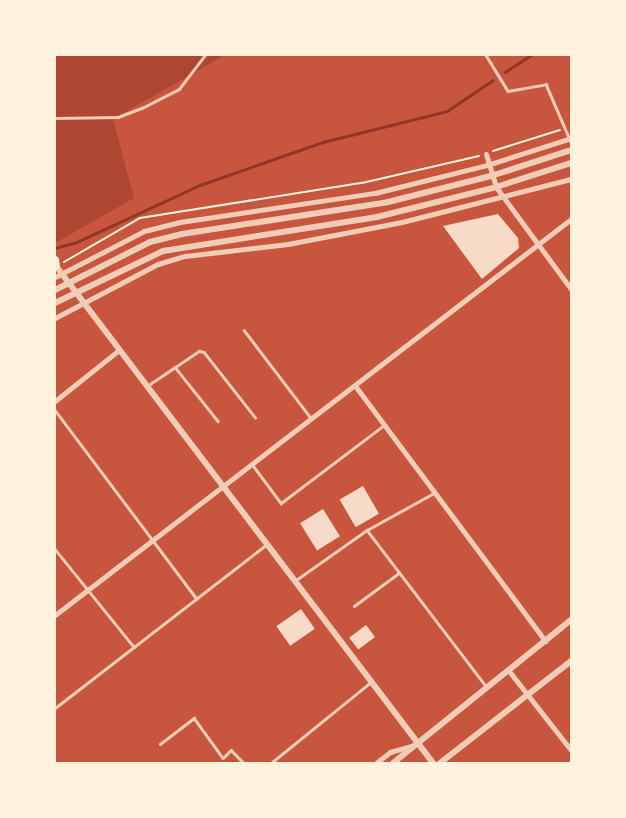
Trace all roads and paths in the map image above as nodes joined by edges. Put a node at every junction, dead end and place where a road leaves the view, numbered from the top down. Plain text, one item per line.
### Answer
1 (205, 55) edge
2 (486, 55) edge
3 (55, 118) edge
4 (566, 128) junction
5 (571, 140) edge
6 (571, 150) edge
7 (486, 154) junction
8 (571, 163) edge
9 (488, 166) junction
10 (491, 176) junction
11 (571, 179) edge
12 (496, 187) junction
13 (375, 193) junction
14 (504, 198) junction
15 (378, 204) junction
16 (377, 217) junction
17 (571, 219) edge
18 (180, 222) junction
19 (379, 227) junction
20 (182, 234) junction
21 (539, 246) junction
22 (183, 247) junction
23 (185, 256) junction
24 (55, 264) edge
25 (58, 275) edge
26 (69, 283) junction
27 (571, 289) edge
28 (55, 290) edge
29 (77, 293) junction
30 (55, 303) edge
31 (86, 304) junction
32 (55, 318) edge
33 (244, 330) dead end
34 (119, 350) junction
35 (175, 367) junction
36 (146, 387) junction
37 (356, 387) junction
38 (55, 401) edge
39 (55, 410) edge
40 (255, 417) dead end
41 (312, 420) junction
42 (218, 421) dead end
43 (384, 426) junction
44 (252, 464) junction
45 (223, 486) junction
46 (434, 493) junction
47 (367, 530) junction
48 (152, 539) junction
49 (268, 544) junction
50 (55, 549) edge
51 (400, 573) junction
52 (296, 580) junction
53 (85, 590) junction
54 (197, 599) junction
55 (354, 606) dead end
56 (55, 614) edge
57 (571, 620) edge
58 (545, 641) junction
59 (134, 647) junction
60 (571, 661) edge
61 (509, 671) junction
62 (372, 681) junction
63 (487, 688) junction
64 (528, 695) junction
65 (55, 708) edge
66 (160, 744) dead end
67 (417, 744) junction
68 (571, 750) edge
69 (244, 763) edge
70 (271, 763) edge
71 (376, 763) edge
72 (393, 763) edge
73 (433, 763) edge
74 (440, 763) edge

1 - 3 lane
2 - 4 lane
4 - 5 lane
4 - 7 path
5 - 9 street
6 - 10 street
7 - 9 street
7 - 24 path
8 - 12 street
9 - 10 street
9 - 13 street
10 - 12 street
10 - 15 street
11 - 14 street
12 - 14 street
12 - 16 street
13 - 15 street
13 - 18 street
14 - 19 street
14 - 21 street
15 - 20 street
16 - 19 street
16 - 22 street
17 - 21 street
18 - 20 street
18 - 25 street
19 - 23 street
20 - 26 street
21 - 27 street
21 - 37 street
22 - 23 street
22 - 29 street
23 - 31 street
24 - 25 street
25 - 26 street
26 - 28 street
26 - 29 street
29 - 30 street
29 - 31 street
31 - 32 street
31 - 34 street
33 - 41 lane
34 - 36 street
34 - 38 street
35 - 36 lane
35 - 40 lane
35 - 42 lane
36 - 45 street
37 - 41 street
37 - 43 street
39 - 48 lane
41 - 44 street
43 - 44 lane
43 - 46 street
44 - 45 street
45 - 48 street
45 - 49 street
46 - 47 lane
46 - 58 street
47 - 51 lane
47 - 52 lane
48 - 53 street
48 - 54 lane
49 - 52 street
49 - 54 lane
50 - 53 lane
51 - 55 lane
51 - 63 lane
52 - 62 street
53 - 56 street
53 - 59 lane
54 - 59 lane
57 - 58 street
58 - 61 street
59 - 65 lane
60 - 64 street
61 - 63 street
61 - 64 street
62 - 67 street
62 - 70 lane
63 - 67 street
64 - 68 street
64 - 74 street
66 - 69 lane
67 - 71 street
67 - 72 street
67 - 73 street

